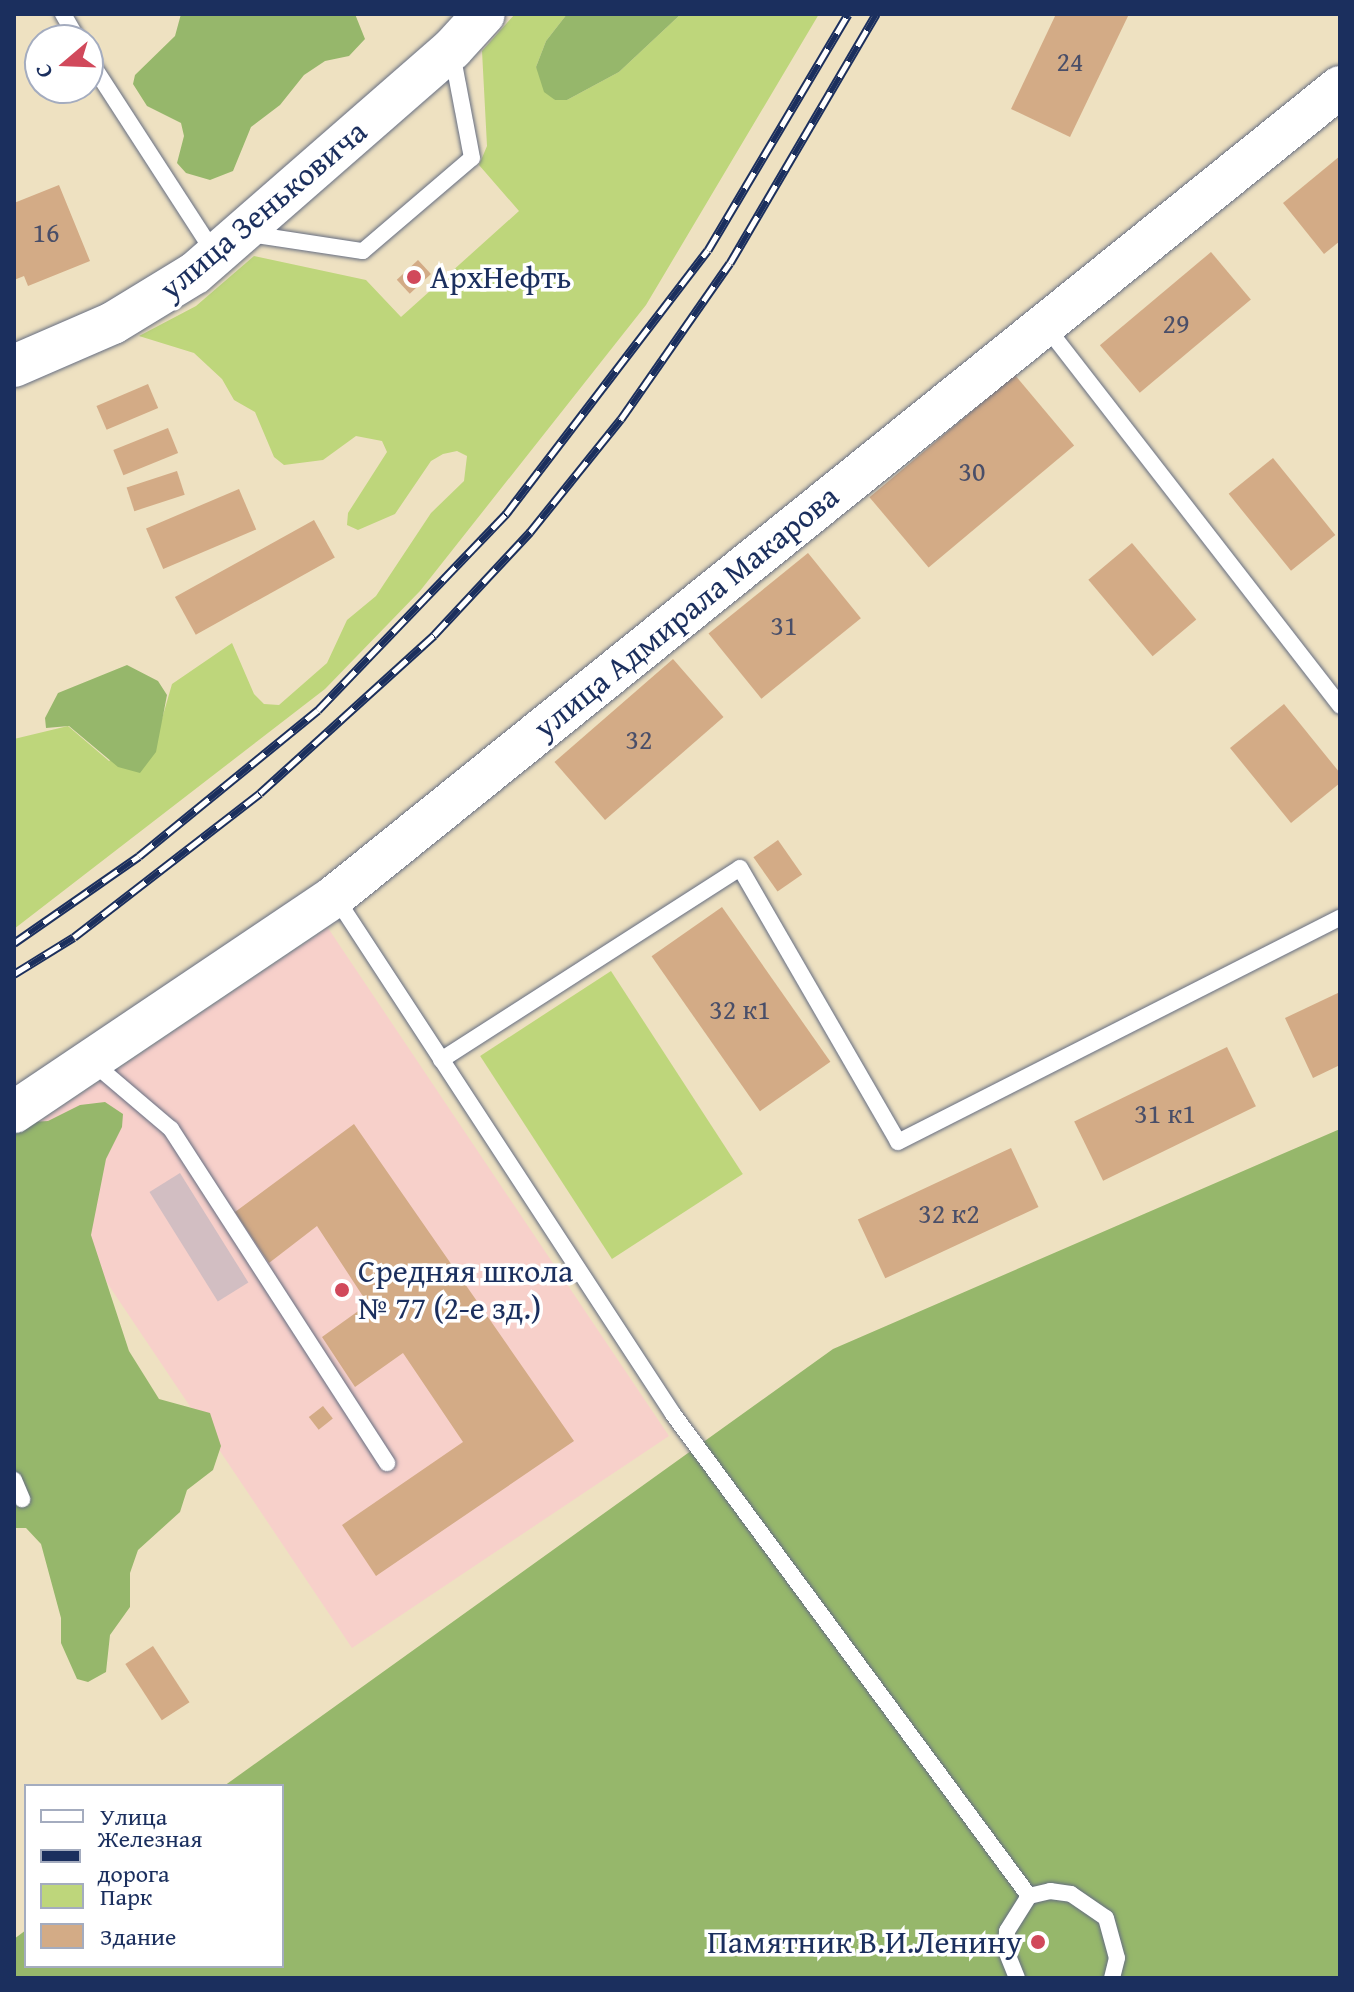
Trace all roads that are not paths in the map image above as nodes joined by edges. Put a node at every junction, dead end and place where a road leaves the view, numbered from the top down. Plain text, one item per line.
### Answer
1 (484, 14) edge
2 (452, 49) junction
3 (104, 79) edge
4 (1340, 87) edge
5 (230, 245) junction
6 (1043, 322) junction
7 (14, 366) edge
8 (1340, 706) edge
9 (335, 896) junction
10 (1340, 918) edge
11 (441, 1060) junction
12 (90, 1061) junction
13 (14, 1112) edge
14 (387, 1463) dead end
15 (14, 1480) edge
16 (22, 1499) dead end
17 (1029, 1896) junction
18 (1010, 1976) edge
19 (1112, 1978) edge

1 - 2 street, улица Зеньковича
2 - 5 street, улица Зеньковича
2 - 5 lane
3 - 5 lane
4 - 6 street, улица Адмирала Макарова
5 - 7 street, улица Зеньковича
6 - 8 lane
6 - 9 street, улица Адмирала Макарова
9 - 11 lane
9 - 12 street, улица Адмирала Макарова
10 - 11 lane
11 - 17 lane
12 - 13 street, улица Адмирала Макарова
12 - 14 lane
15 - 16 lane
17 - 18 lane
17 - 19 lane

